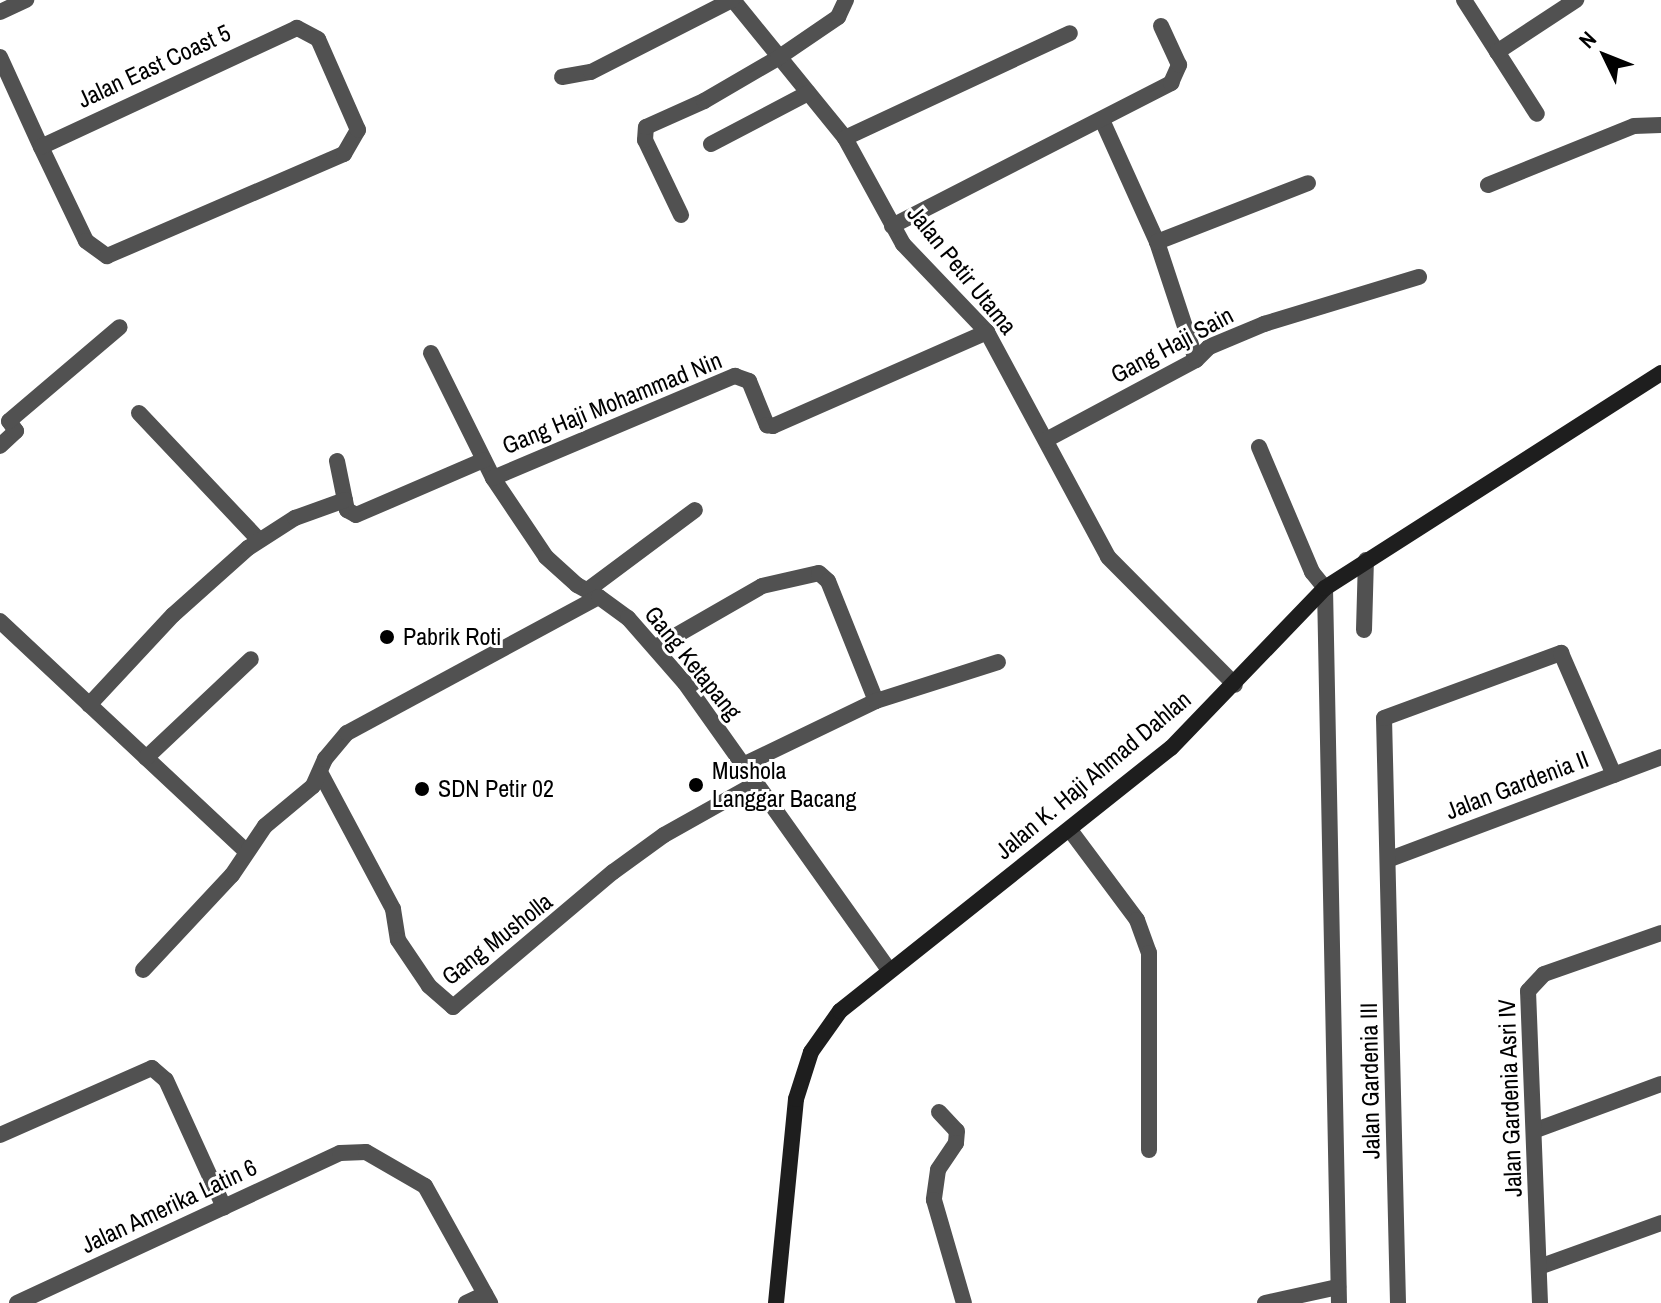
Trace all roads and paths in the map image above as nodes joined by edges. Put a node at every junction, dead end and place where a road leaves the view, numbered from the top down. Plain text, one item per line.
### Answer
1 (26, 0) edge
2 (733, 0) edge
3 (846, 0) edge
4 (1464, 0) edge
5 (1576, 0) edge
6 (0, 12) edge
7 (1161, 26) dead end
8 (1070, 33) dead end
9 (1497, 52) junction
10 (0, 57) edge
11 (778, 58) junction
12 (562, 77) dead end
13 (808, 93) junction
14 (1537, 114) dead end
15 (1102, 120) junction
16 (1661, 125) edge
17 (845, 138) junction
18 (711, 144) dead end
19 (41, 147) junction
20 (1308, 183) dead end
21 (1488, 185) dead end
22 (681, 215) dead end
23 (892, 226) junction
24 (1157, 242) junction
25 (1419, 277) dead end
26 (120, 327) dead end
27 (987, 332) junction
28 (431, 353) dead end
29 (1196, 360) junction
30 (1661, 373) edge
31 (139, 413) dead end
32 (1046, 440) junction
33 (0, 446) edge
34 (1259, 447) dead end
35 (484, 460) junction
36 (337, 461) dead end
37 (493, 478) junction
38 (345, 500) junction
39 (695, 510) dead end
40 (259, 540) junction
41 (1366, 560) junction
42 (1327, 586) junction
43 (594, 593) junction
44 (0, 621) edge
45 (1364, 630) dead end
46 (656, 647) junction
47 (251, 659) dead end
48 (998, 662) dead end
49 (1235, 685) junction
50 (876, 701) junction
51 (89, 705) junction
52 (1661, 757) edge
53 (146, 758) junction
54 (743, 765) junction
55 (321, 774) junction
56 (1614, 775) junction
57 (755, 784) junction
58 (1070, 830) junction
59 (245, 850) junction
60 (1390, 859) junction
61 (1661, 933) edge
62 (143, 970) dead end
63 (889, 970) junction
64 (1661, 1084) edge
65 (939, 1112) dead end
66 (1536, 1130) junction
67 (0, 1135) edge
68 (1149, 1150) dead end
69 (224, 1207) junction
70 (1661, 1223) edge
71 (1539, 1267) junction
72 (1339, 1295) edge
73 (488, 1298) edge
74 (17, 1303) edge
75 (466, 1303) edge
76 (776, 1303) edge
77 (964, 1303) edge
78 (1265, 1303) edge
79 (1398, 1303) edge
80 (1540, 1303) edge

1 - 6 street
2 - 11 street, Jalan Petir Utama
2 - 12 street
3 - 11 street
4 - 9 street
5 - 9 street
7 - 15 street
8 - 17 street
9 - 14 street
10 - 19 street
11 - 13 street, Jalan Petir Utama
11 - 22 street
13 - 17 street, Jalan Petir Utama
13 - 18 street
15 - 23 street
15 - 24 street
16 - 21 street
17 - 23 street, Jalan Petir Utama
19 - 19 street, Jalan East Coast 5
20 - 24 street
23 - 27 street, Jalan Petir Utama
24 - 29 street
25 - 29 street, Gang Haji Sain
26 - 33 street
27 - 32 street, Jalan Petir Utama
27 - 37 street, Gang Haji Mohammad Nin
28 - 35 street, Gang Ketapang
29 - 32 street, Gang Haji Sain
30 - 41 main road, Jalan K. Haji Ahmad Dahlan
31 - 40 street
32 - 49 street, Jalan Petir Utama
34 - 42 street
35 - 37 street, Gang Ketapang
35 - 38 street
36 - 38 street
37 - 43 street, Gang Ketapang
38 - 40 street
39 - 43 street
40 - 51 street
41 - 42 main road, Jalan K. Haji Ahmad Dahlan
41 - 45 street
42 - 49 main road, Jalan K. Haji Ahmad Dahlan
42 - 72 street
43 - 46 street, Gang Ketapang
43 - 55 street
44 - 51 street
46 - 50 street
46 - 54 street, Gang Ketapang
47 - 53 street
48 - 50 street
49 - 58 main road, Jalan K. Haji Ahmad Dahlan
50 - 54 street
51 - 53 street
52 - 56 street, Jalan Gardenia II
53 - 59 street
54 - 57 street, Gang Ketapang
55 - 57 street, Gang Musholla
55 - 59 street
56 - 60 street, Jalan Gardenia II
56 - 60 street, Jalan Gardenia III
57 - 63 street, Gang Ketapang
58 - 63 main road, Jalan K. Haji Ahmad Dahlan
58 - 68 street
59 - 62 street
60 - 79 street, Jalan Gardenia III
61 - 66 street, Jalan Gardenia Asri IV
63 - 76 main road, Jalan K. Haji Ahmad Dahlan
64 - 66 street
65 - 77 street
66 - 71 street, Jalan Gardenia Asri IV
67 - 69 street
69 - 73 street, Jalan Amerika Latin 6
69 - 74 street, Jalan Amerika Latin 6
70 - 71 street
71 - 80 street, Jalan Gardenia Asri IV
72 - 78 street
73 - 75 street

